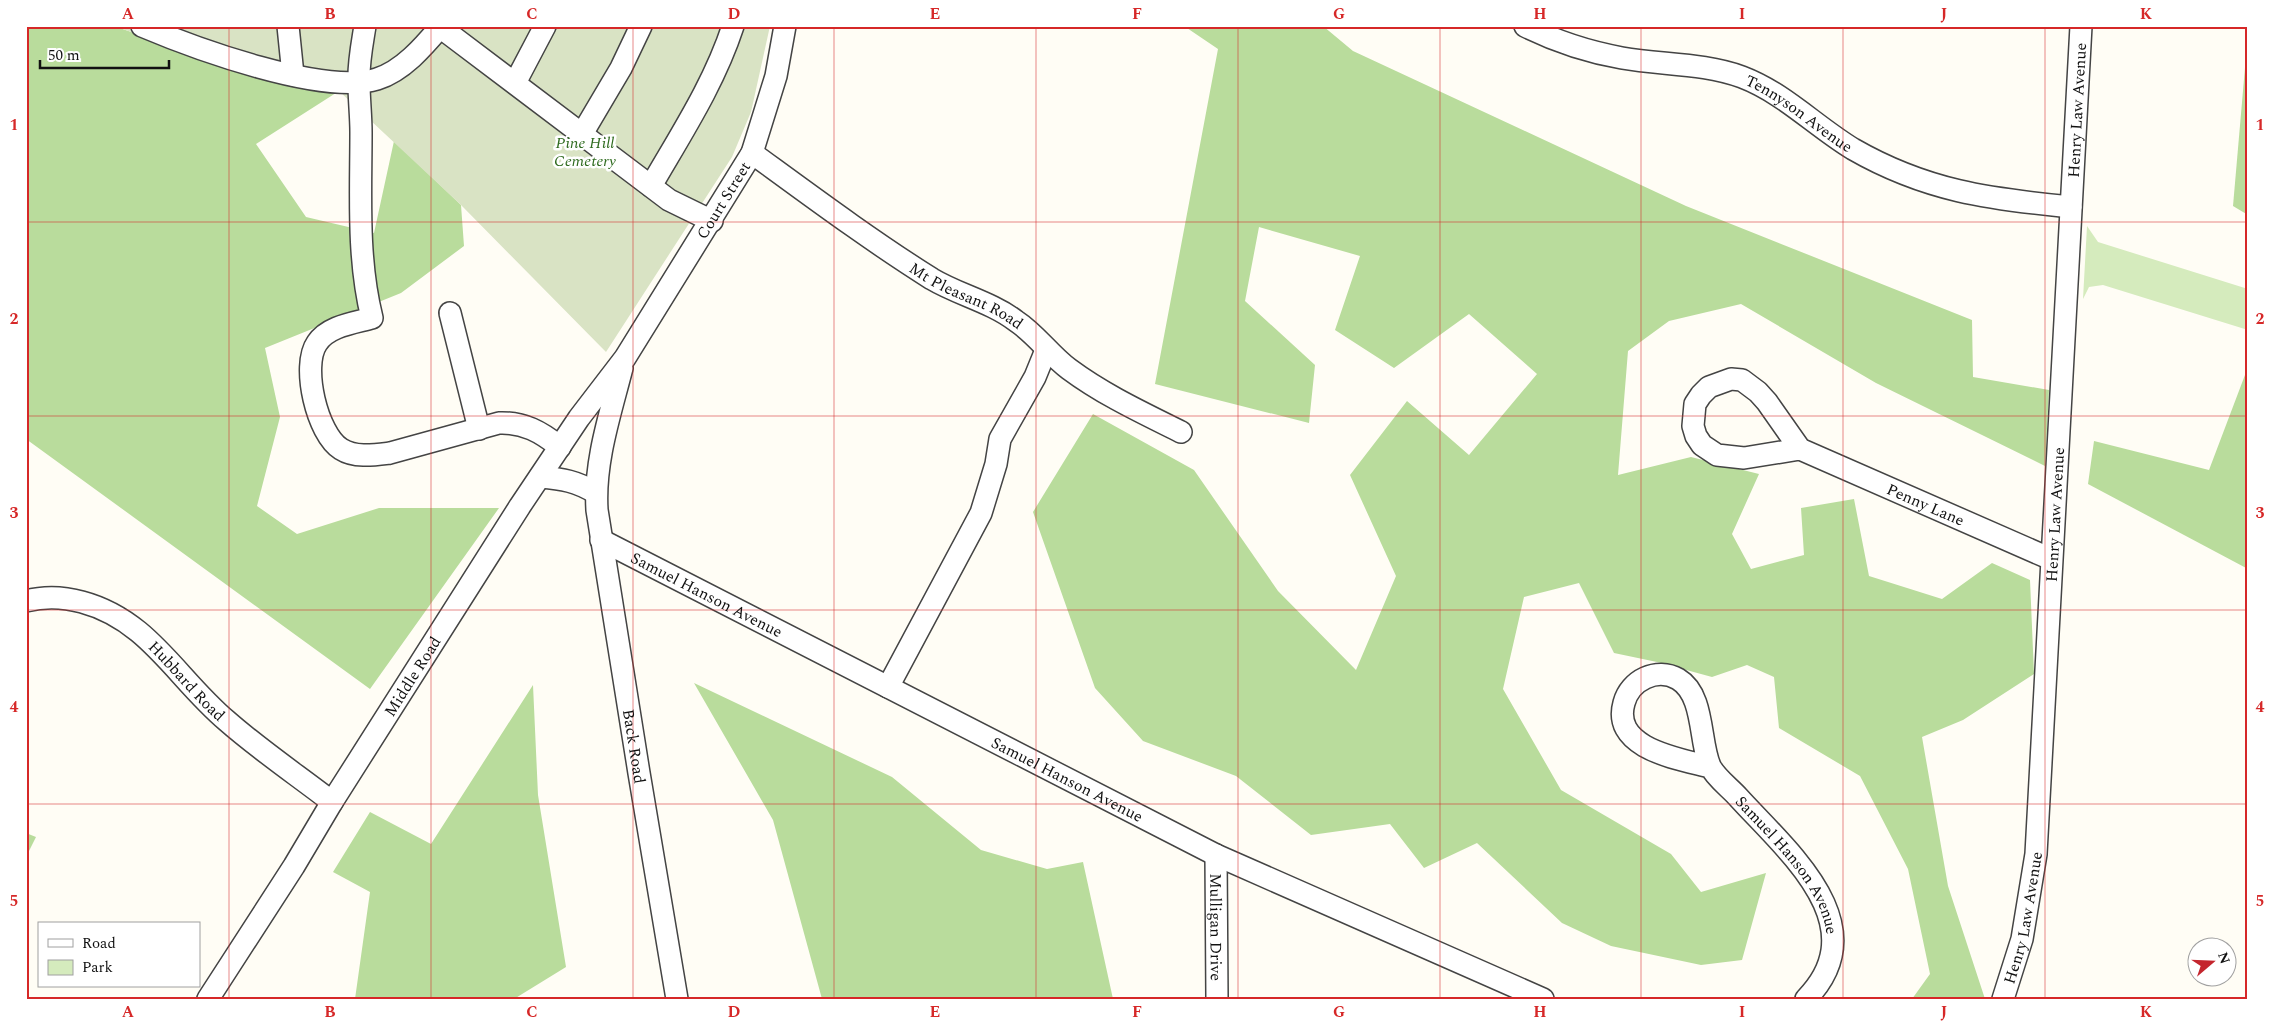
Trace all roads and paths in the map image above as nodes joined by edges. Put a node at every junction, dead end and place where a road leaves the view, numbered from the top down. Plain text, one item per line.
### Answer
1 (142, 26) edge
2 (288, 26) edge
3 (366, 26) edge
4 (441, 26) edge
5 (544, 26) edge
6 (641, 26) edge
7 (733, 26) edge
8 (785, 26) edge
9 (1525, 26) edge
10 (2081, 26) edge
11 (294, 75) junction
12 (359, 82) junction
13 (515, 83) junction
14 (582, 134) junction
15 (752, 153) junction
16 (651, 186) junction
17 (2071, 207) junction
18 (712, 221) junction
19 (450, 313) dead end
20 (1046, 350) junction
21 (625, 358) junction
22 (479, 429) junction
23 (1181, 432) dead end
24 (560, 448) junction
25 (1800, 449) junction
26 (540, 477) junction
27 (596, 493) junction
28 (601, 540) junction
29 (2051, 559) junction
30 (26, 601) edge
31 (888, 687) junction
32 (1710, 767) junction
33 (332, 802) junction
34 (1216, 856) junction
35 (208, 999) edge
36 (677, 999) edge
37 (1217, 999) edge
38 (1543, 999) edge
39 (1806, 999) edge
40 (2002, 999) edge

1 - 11 street
2 - 11 street
3 - 12 street
4 - 12 street
4 - 13 street
5 - 13 street
6 - 14 street
7 - 16 street
8 - 15 street, Court Street
9 - 17 street, Tennyson Avenue
10 - 17 street, Henry Law Avenue
11 - 12 street
12 - 22 street
13 - 14 street
14 - 16 street
15 - 18 street, Court Street
15 - 20 street, Mt Pleasant Road
16 - 18 street
17 - 29 street, Henry Law Avenue
18 - 21 street, Court Street
19 - 22 street
20 - 23 street, Mt Pleasant Road
20 - 31 street
21 - 24 street, Middle Road
21 - 27 street, Back Road
22 - 24 street
24 - 26 street, Middle Road
25 - 25 street
25 - 29 street, Penny Lane
26 - 27 street
26 - 33 street, Middle Road
27 - 28 street, Back Road
28 - 31 street, Samuel Hanson Avenue
28 - 36 street, Back Road
29 - 40 street, Henry Law Avenue
30 - 33 street, Hubbard Road
31 - 34 street, Samuel Hanson Avenue
32 - 32 street, Samuel Hanson Avenue
32 - 39 street, Samuel Hanson Avenue
33 - 35 street, Middle Road
34 - 37 street, Mulligan Drive
34 - 38 street, Samuel Hanson Avenue

